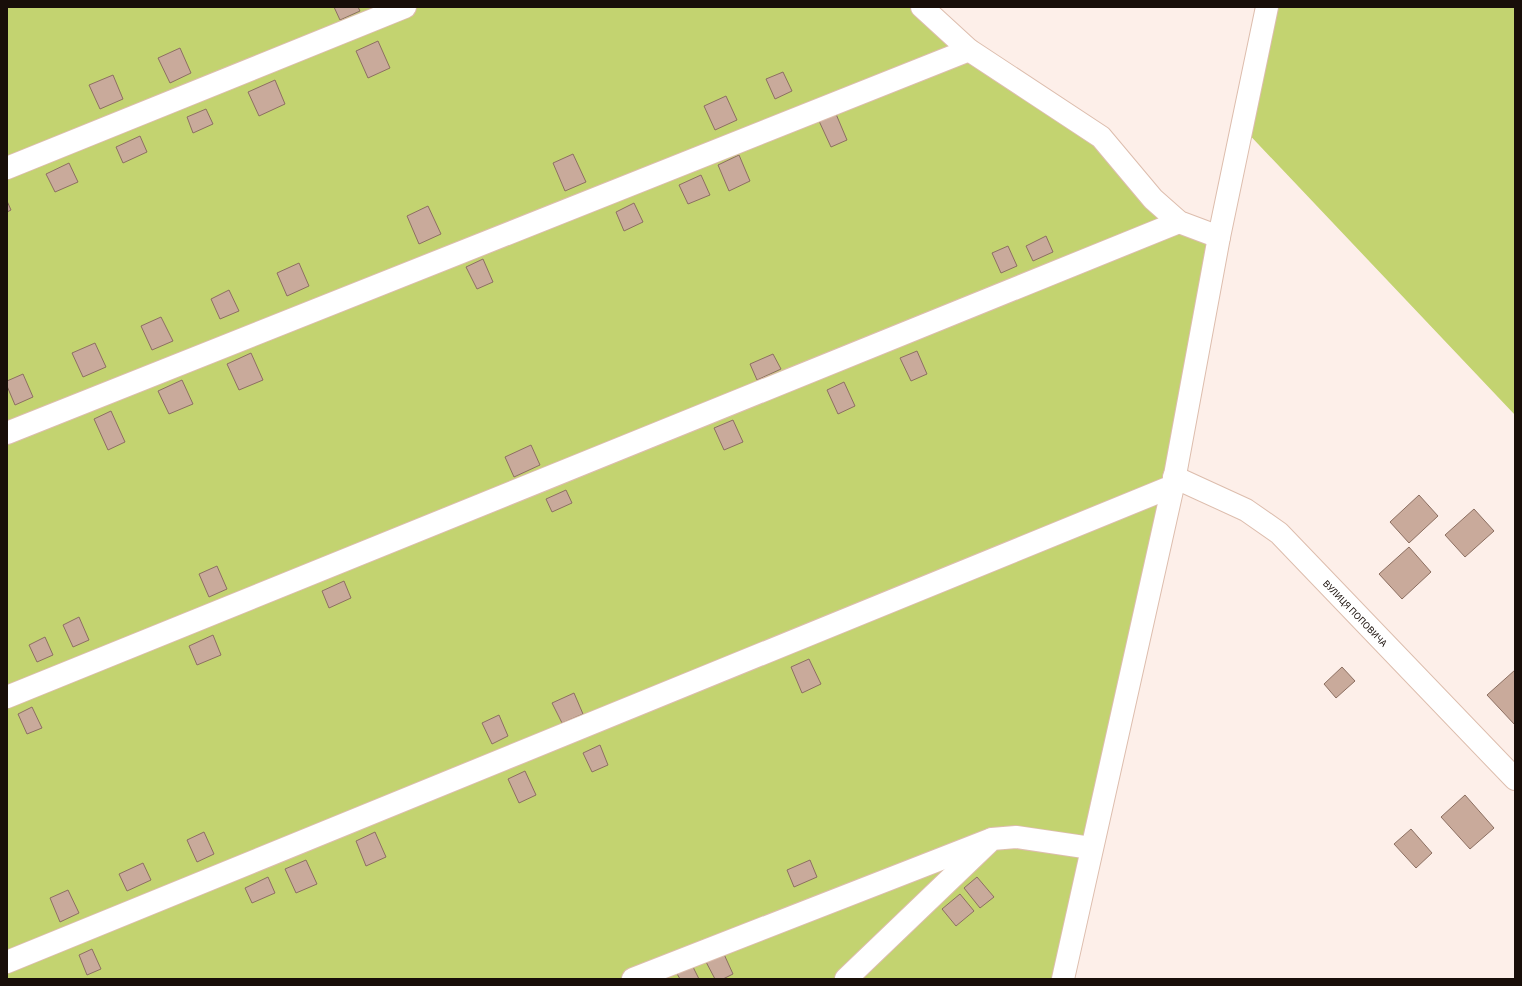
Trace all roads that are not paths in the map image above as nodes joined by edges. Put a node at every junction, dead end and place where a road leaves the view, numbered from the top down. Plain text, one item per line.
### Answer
1 (405, 7) edge
2 (922, 7) edge
3 (1267, 7) edge
4 (969, 50) junction
5 (7, 168) edge
6 (1179, 222) junction
7 (1219, 237) junction
8 (7, 433) edge
9 (1174, 481) junction
10 (7, 697) edge
11 (1515, 779) edge
12 (992, 838) junction
13 (1091, 848) junction
14 (7, 962) edge
15 (1067, 976) edge
16 (633, 979) edge
17 (846, 979) edge

1 - 5 street
2 - 4 street
3 - 7 street
4 - 6 street
4 - 8 street
6 - 7 street
6 - 10 street
7 - 9 street
9 - 11 street, ВУЛИЦЯ ПОПОВИЧА
9 - 13 street
9 - 14 street
12 - 13 street
12 - 16 street
12 - 17 street
13 - 15 street

